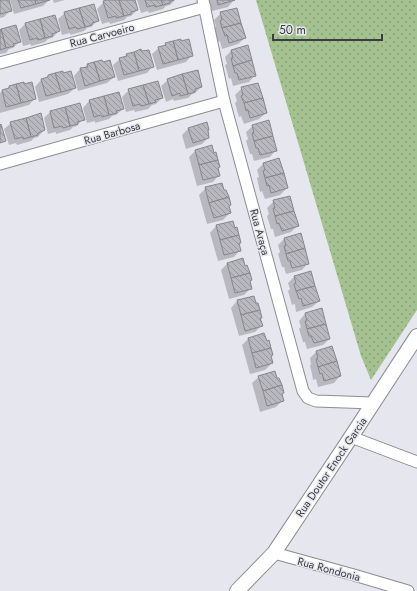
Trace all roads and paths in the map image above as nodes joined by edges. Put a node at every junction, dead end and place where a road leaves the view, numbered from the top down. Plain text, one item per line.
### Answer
1 (204, 3) edge
2 (0, 63) edge
3 (224, 101) junction
4 (0, 164) edge
5 (415, 342) edge
6 (374, 403) junction
7 (351, 437) junction
8 (417, 462) edge
9 (274, 553) junction
10 (237, 591) edge
11 (408, 591) edge

1 - 2 street, Rua Carvoeiro
1 - 3 street, Rua Araça
3 - 4 street, Rua Barbosa
3 - 6 street, Rua Araça
5 - 6 street, Rua Doutor Enock Garcia
6 - 7 street, Rua Doutor Enock Garcia
7 - 8 street
7 - 9 street, Rua Doutor Enock Garcia
9 - 10 street, Rua Doutor Enock Garcia
9 - 11 street, Rua Rondonia

